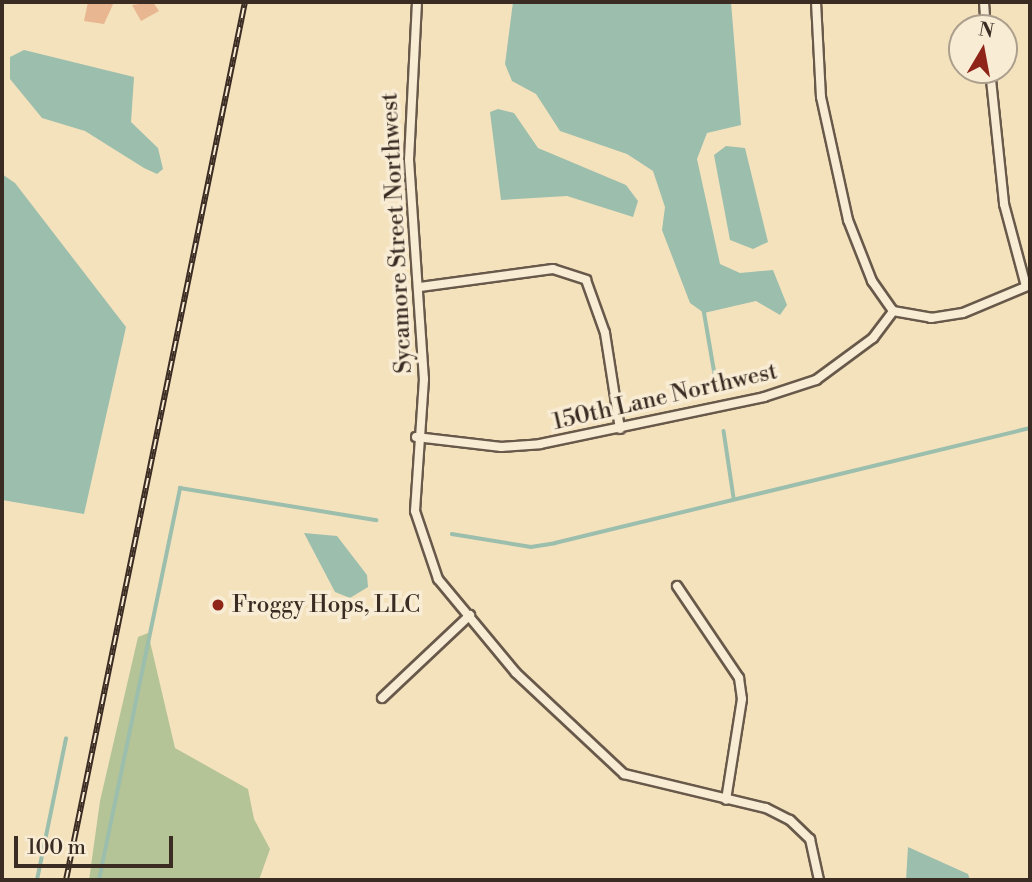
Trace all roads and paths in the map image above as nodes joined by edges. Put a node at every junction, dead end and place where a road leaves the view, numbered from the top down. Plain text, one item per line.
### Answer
1 (417, 2) edge
2 (816, 2) edge
3 (990, 84) edge
4 (1028, 286) edge
5 (420, 287) junction
6 (893, 311) junction
7 (620, 429) junction
8 (416, 437) junction
9 (677, 586) dead end
10 (470, 615) junction
11 (382, 698) dead end
12 (726, 800) junction
13 (819, 880) edge

1 - 5 street, Sycamore Street Northwest
2 - 6 street
3 - 4 street
4 - 6 street
5 - 7 street
5 - 8 street, Sycamore Street Northwest
6 - 7 street, 150th Lane Northwest
7 - 8 street, 150th Lane Northwest
8 - 10 street, Sycamore Street Northwest
9 - 12 street
10 - 11 street
10 - 12 street, Sycamore Street Northwest
12 - 13 street, Sycamore Street Northwest

